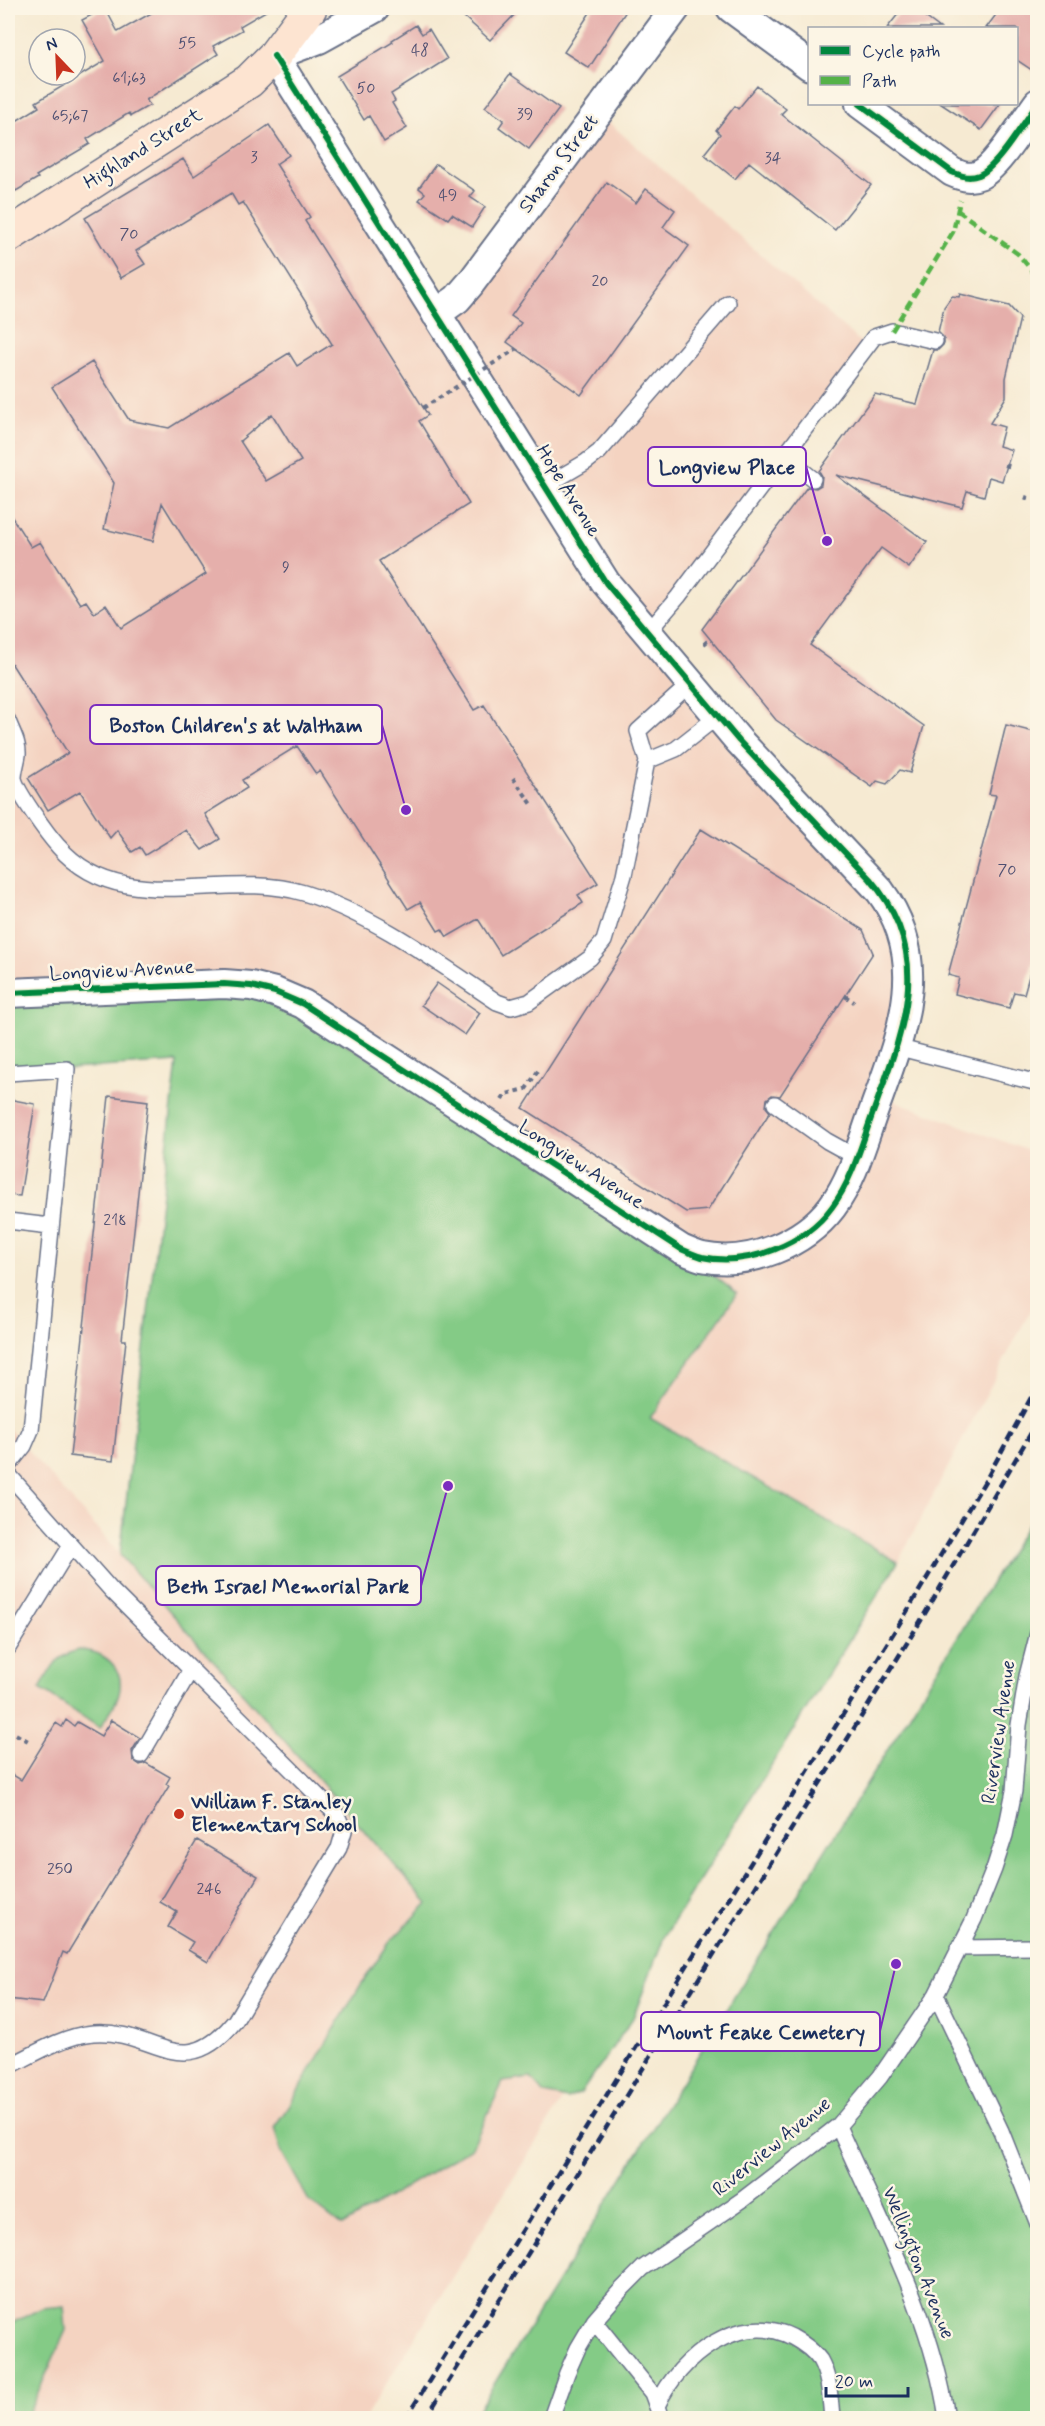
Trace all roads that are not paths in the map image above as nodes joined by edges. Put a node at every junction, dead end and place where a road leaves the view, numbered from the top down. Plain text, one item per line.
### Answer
1 (310, 8) edge
2 (375, 8) edge
3 (676, 8) edge
4 (731, 8) edge
5 (274, 56) junction
6 (808, 65) edge
7 (1038, 103) edge
8 (861, 105) edge
9 (8, 236) edge
10 (728, 303) dead end
11 (436, 314) junction
12 (935, 341) dead end
13 (783, 456) junction
14 (813, 479) dead end
15 (545, 486) junction
16 (649, 631) junction
17 (691, 683) junction
18 (718, 716) junction
19 (8, 721) edge
20 (647, 761) junction
21 (889, 903) joint
22 (8, 993) edge
23 (897, 1047) junction
24 (8, 1073) edge
25 (1038, 1083) edge
26 (775, 1104) dead end
27 (856, 1157) junction
28 (8, 1221) edge
29 (50, 1226) junction
30 (8, 1466) edge
31 (8, 1474) edge
32 (70, 1547) junction
33 (1038, 1633) edge
34 (8, 1648) edge
35 (190, 1671) junction
36 (141, 1755) dead end
37 (1038, 1947) edge
38 (958, 1948) junction
39 (936, 1995) junction
40 (8, 2067) edge
41 (838, 2127) junction
42 (1038, 2224) edge
43 (594, 2321) junction
44 (659, 2411) edge
45 (551, 2418) edge
46 (832, 2418) edge
47 (947, 2418) edge

1 - 5 street, Highland Street
2 - 5 street, Highland Street
3 - 11 street, Sharon Street
4 - 6 street
5 - 9 street, Highland Street
5 - 11 street, Hope Avenue
7 - 8 street
10 - 15 lane
11 - 15 street, Hope Avenue
12 - 13 lane
13 - 14 lane
13 - 16 lane
15 - 16 street, Hope Avenue
16 - 17 street, Hope Avenue
17 - 18 street, Hope Avenue
17 - 20 lane
18 - 20 lane
18 - 21 street, Hope Avenue
19 - 20 lane
21 - 23 street, Longview Avenue
22 - 27 street, Longview Avenue
23 - 25 lane
23 - 27 street, Longview Avenue
24 - 29 lane
26 - 27 lane
28 - 29 lane
29 - 30 lane
31 - 32 lane
32 - 34 lane
32 - 35 lane
33 - 38 lane, Riverview Avenue
35 - 36 lane
35 - 40 lane
37 - 38 lane
38 - 39 lane, Riverview Avenue
39 - 41 lane, Riverview Avenue
39 - 42 lane
41 - 43 lane, Riverview Avenue
41 - 47 lane, Wellington Avenue
43 - 44 lane
43 - 45 lane, Riverview Avenue
44 - 46 lane

